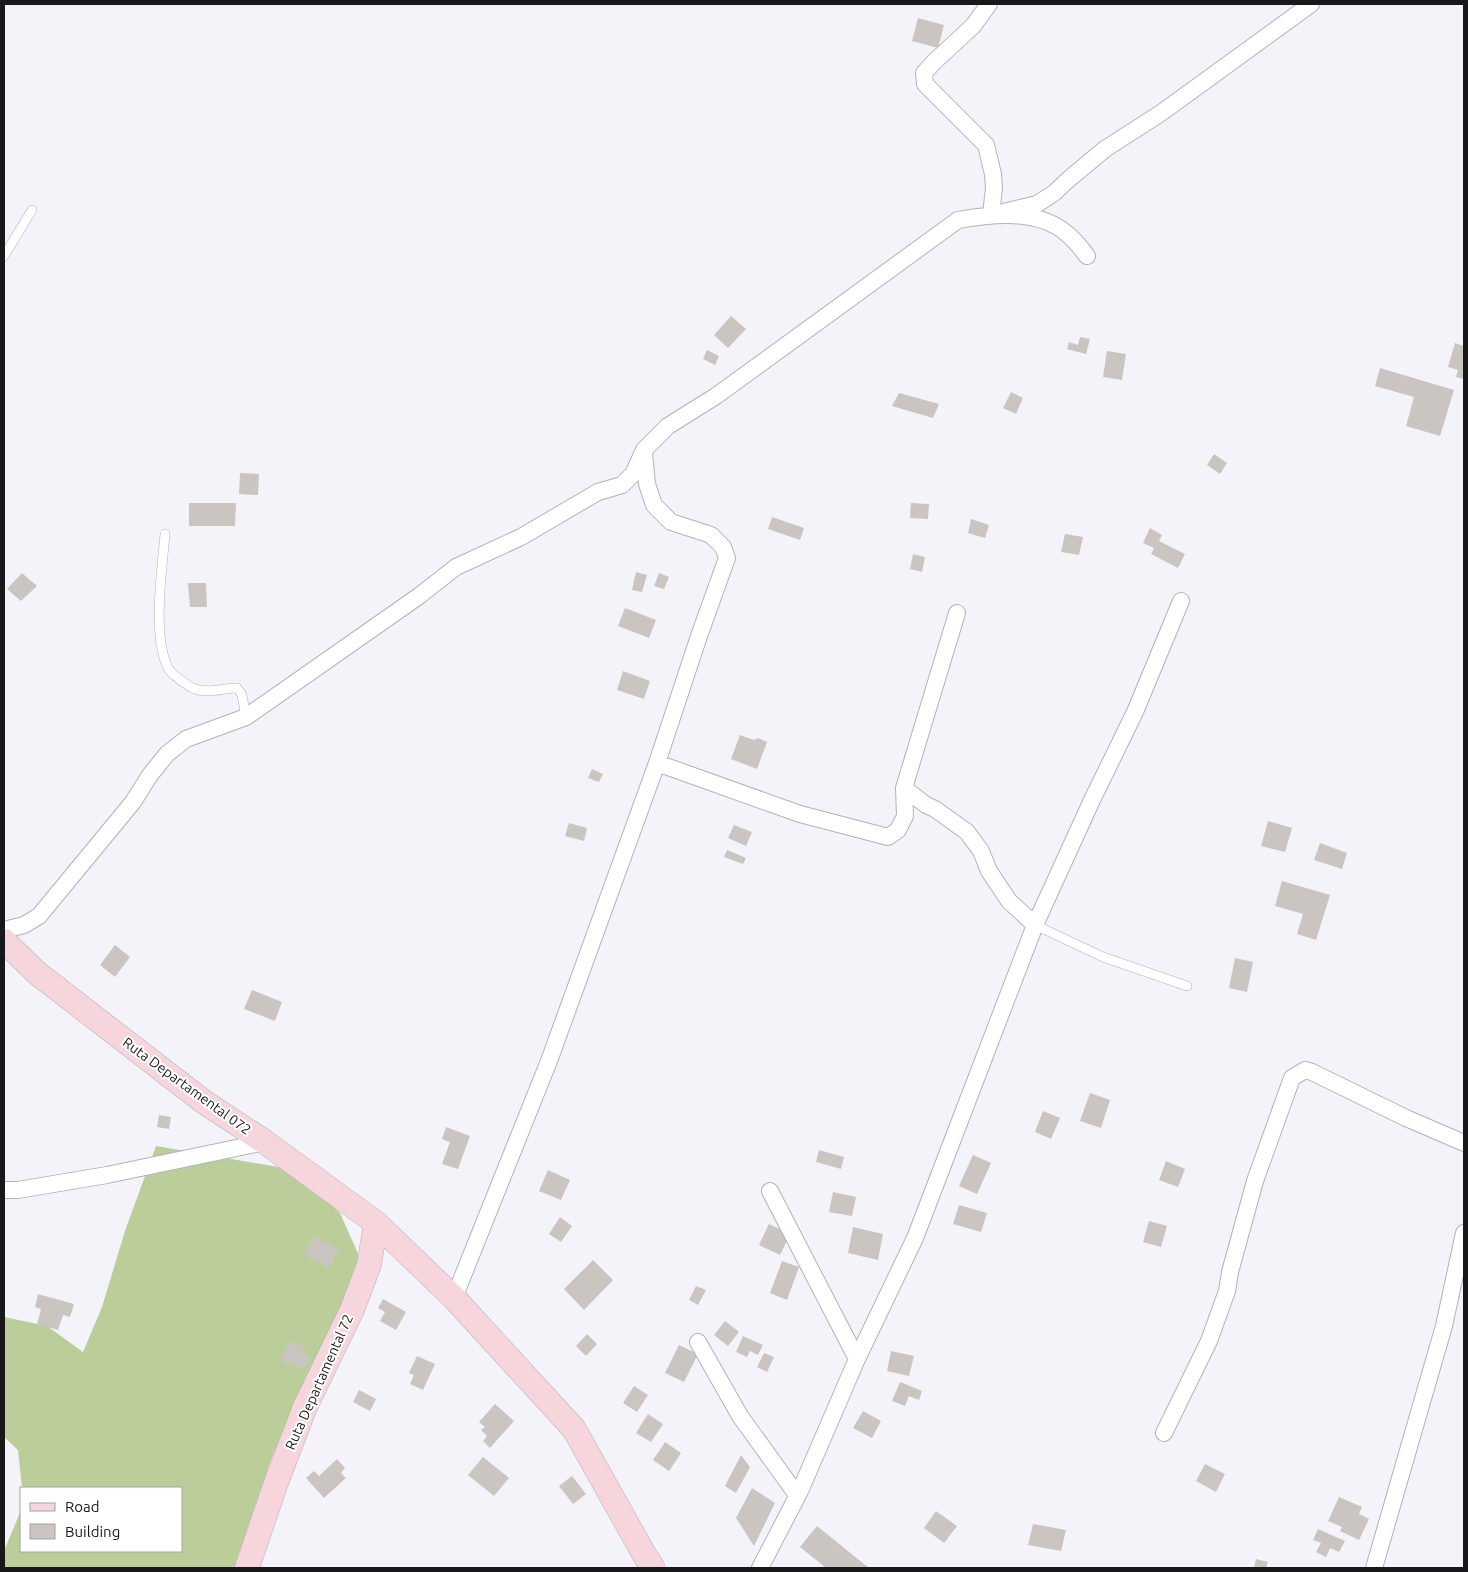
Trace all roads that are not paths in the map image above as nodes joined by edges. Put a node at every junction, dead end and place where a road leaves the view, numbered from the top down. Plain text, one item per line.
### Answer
1 (989, 4) edge
2 (1311, 4) edge
3 (32, 210) dead end
4 (991, 215) junction
5 (4, 256) edge
6 (1087, 256) dead end
7 (644, 450) junction
8 (165, 534) dead end
9 (1181, 601) dead end
10 (957, 613) dead end
11 (246, 717) junction
12 (657, 763) junction
13 (904, 788) junction
14 (1035, 925) junction
15 (4, 930) edge
16 (4, 941) edge
17 (1187, 986) dead end
18 (265, 1142) junction
19 (1464, 1143) edge
20 (4, 1190) edge
21 (770, 1191) dead end
22 (376, 1223) junction
23 (1464, 1233) edge
24 (454, 1298) junction
25 (698, 1342) dead end
26 (857, 1359) junction
27 (1164, 1433) dead end
28 (797, 1495) junction
29 (247, 1568) edge
30 (653, 1568) edge
31 (760, 1568) edge
32 (1374, 1568) edge

1 - 4 street
2 - 4 street
3 - 5 lane
4 - 6 street
4 - 7 street
7 - 11 street
7 - 12 street
8 - 11 lane
9 - 14 street
10 - 13 street
11 - 15 street
12 - 13 street
12 - 24 street
13 - 14 street
14 - 17 lane
14 - 26 street
16 - 18 main road, Ruta Departamental 072
18 - 20 street
18 - 22 main road, Ruta Departamental 072
19 - 27 street
21 - 26 street
22 - 24 main road, Ruta Departamental 072
22 - 29 main road, Ruta Departamental 72
23 - 32 street
24 - 30 main road, Ruta Departamental 072
25 - 28 street
26 - 28 street
28 - 31 street

